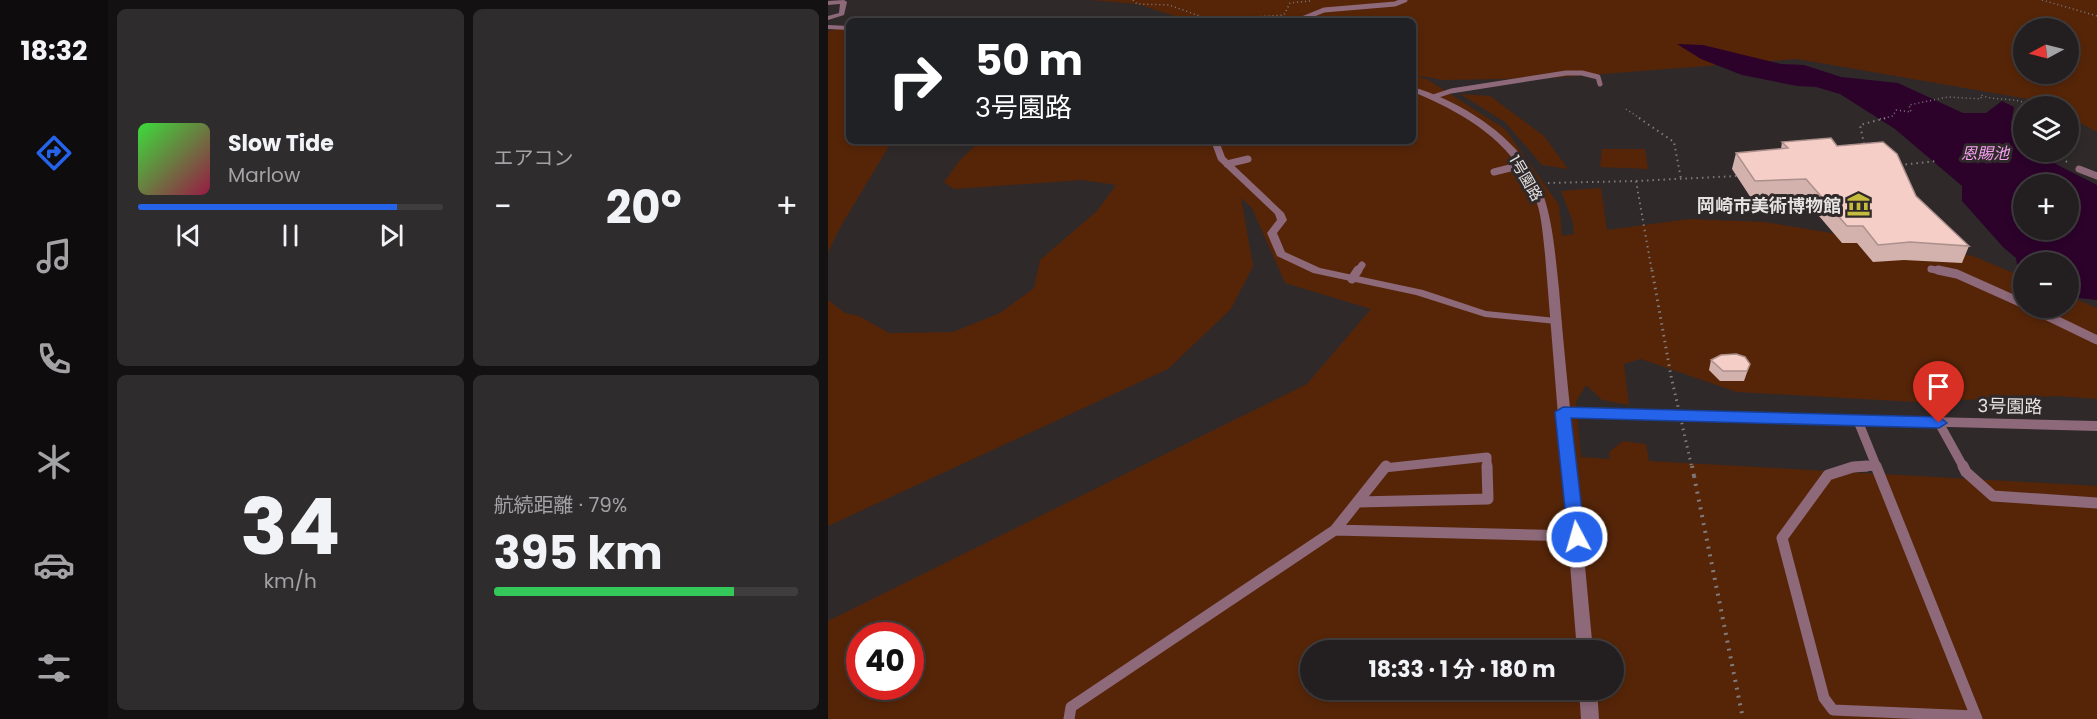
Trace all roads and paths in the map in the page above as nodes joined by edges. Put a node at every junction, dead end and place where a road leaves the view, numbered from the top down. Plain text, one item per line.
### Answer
1 (1133, 0) edge
2 (1405, 0) edge
3 (2042, 0) edge
4 (1318, 1) edge
5 (828, 3) edge
6 (2097, 16) edge
7 (828, 18) edge
8 (1205, 18) edge
9 (1240, 18) edge
10 (1304, 18) edge
11 (828, 27) edge
12 (846, 28) edge
13 (1600, 84) dead end
14 (1416, 90) edge
15 (1433, 97) junction
16 (2013, 100) edge
17 (1626, 108) dead end
18 (1216, 144) edge
19 (1869, 145) edge
20 (1248, 159) dead end
21 (1937, 161) dead end
22 (2068, 162) edge
23 (1227, 164) junction
24 (1522, 165) junction
25 (2079, 169) joint
26 (1494, 172) dead end
27 (1904, 175) edge
28 (1737, 176) edge
29 (2097, 176) edge
30 (1681, 179) junction
31 (1636, 181) junction
32 (1533, 183) junction
33 (1362, 265) dead end
34 (1931, 269) dead end
35 (1352, 279) junction
36 (2013, 299) edge
37 (2052, 318) edge
38 (1556, 321) junction
39 (2097, 340) edge
40 (1563, 412) junction
41 (1858, 421) junction
42 (1939, 423) junction
43 (2097, 426) edge
44 (1876, 466) junction
45 (1358, 501) junction
46 (2097, 503) edge
47 (1335, 530) junction
48 (1577, 537) junction
49 (1584, 640) edge
50 (1589, 700) edge
51 (1976, 718) edge
52 (1069, 719) edge
53 (1590, 719) edge
54 (1743, 719) edge

1 - 8 path
2 - 10 lane
3 - 6 path
4 - 9 path
5 - 7 street
11 - 12 street
13 - 15 lane
14 - 15 street, 1号園路
15 - 24 street, 1号園路
16 - 19 path
17 - 30 path
18 - 23 street
20 - 23 lane
21 - 27 path
22 - 25 path
23 - 35 street
24 - 26 lane
24 - 32 street, 1号園路
25 - 29 lane
28 - 30 path
30 - 31 path
31 - 32 path
31 - 54 path, bridge
32 - 38 street, 1号園路
33 - 35 lane
34 - 36 lane
35 - 38 street
37 - 39 lane
38 - 40 street, 1号園路
40 - 41 street, 3号園路
40 - 48 street
41 - 42 street, 3号園路
41 - 44 lane
42 - 43 street, 3号園路
42 - 46 lane
44 - 51 lane
44 - 51 lane
45 - 45 lane
45 - 47 lane
47 - 48 lane
47 - 52 lane
48 - 49 street
50 - 53 street

